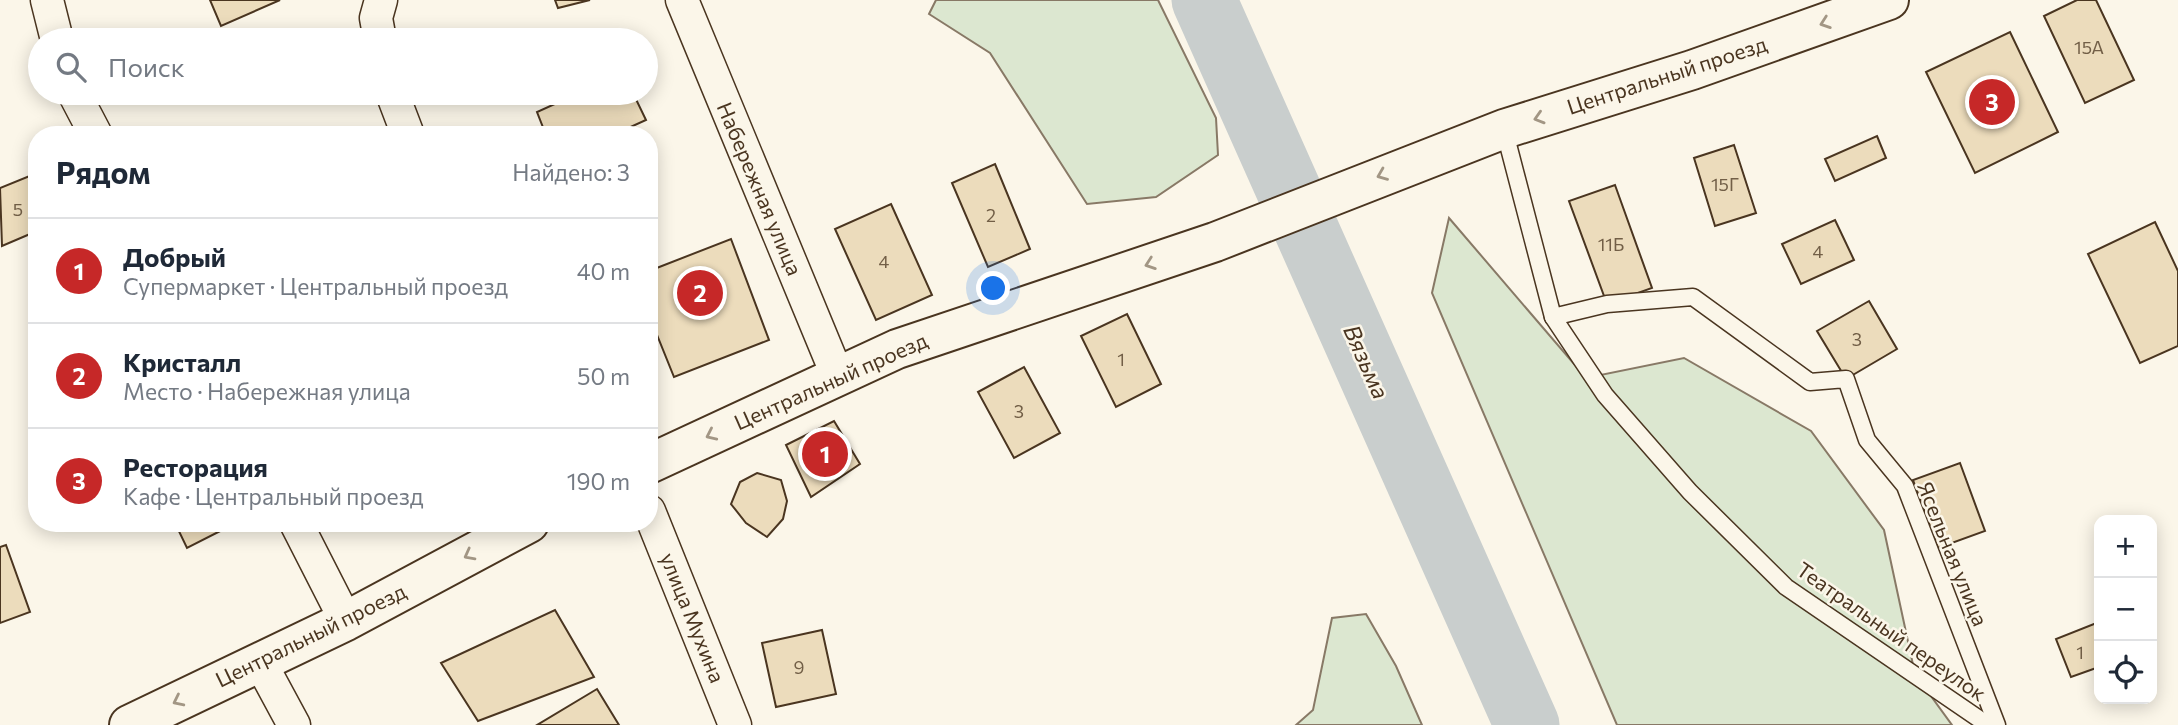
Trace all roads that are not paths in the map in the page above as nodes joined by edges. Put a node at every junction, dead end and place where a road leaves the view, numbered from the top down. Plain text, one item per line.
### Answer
1 (47, 0) edge
2 (682, 0) edge
3 (1889, 0) edge
4 (54, 28) edge
5 (80, 105) edge
6 (397, 105) edge
7 (91, 126) edge
8 (405, 126) edge
9 (1504, 129) junction
10 (1553, 317) junction
11 (838, 377) junction
12 (658, 460) edge
13 (301, 532) edge
14 (512, 532) edge
15 (658, 532) edge
16 (346, 621) junction
17 (260, 662) junction
18 (129, 725) edge
19 (294, 725) edge
20 (736, 725) edge
21 (1988, 725) edge
22 (1997, 725) edge

1 - 4 street
2 - 11 street, Набережная улица
3 -> 9 street, Центральный проезд
5 - 7 street
6 - 8 street
9 - 10 lane
9 -> 11 street, Центральный проезд
10 - 21 lane, Театральный переулок
10 - 22 lane, Ясельная улица
11 -> 12 street, Центральный проезд
13 - 16 street
14 -> 16 street, Центральный проезд
15 - 20 street, улица Мухина
16 - 17 street, Центральный проезд
17 -> 18 street, Центральный проезд
17 - 19 street

